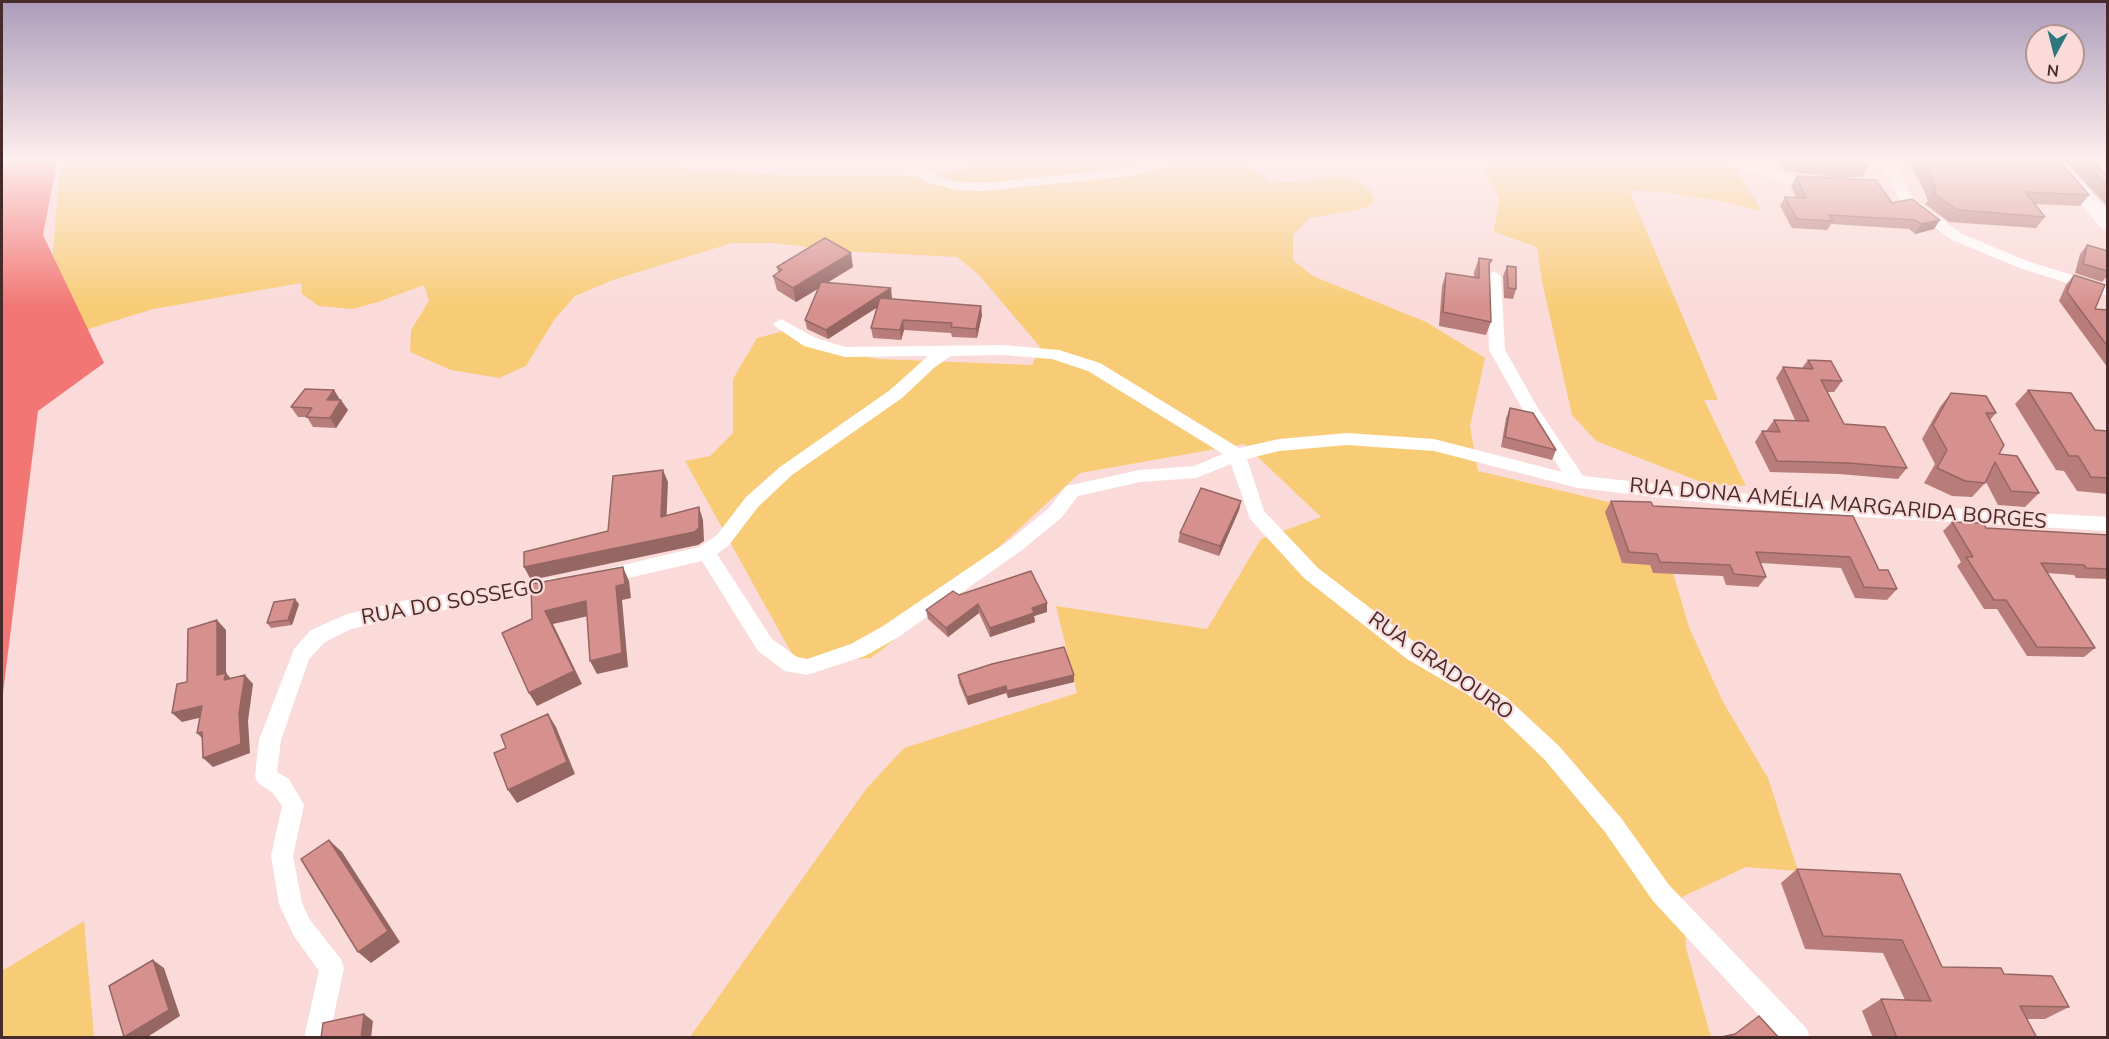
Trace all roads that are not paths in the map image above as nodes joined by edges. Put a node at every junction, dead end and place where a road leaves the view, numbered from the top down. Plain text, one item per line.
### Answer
1 (1920, 209) edge
2 (2095, 209) edge
3 (2108, 224) edge
4 (1494, 276) edge
5 (2108, 291) edge
6 (781, 324) dead end
7 (947, 351) junction
8 (1237, 455) junction
9 (1578, 482) junction
10 (2108, 524) edge
11 (706, 552) junction
12 (316, 1038) edge
13 (1797, 1038) edge

1 - 5 street
2 - 3 street
4 - 9 street
6 - 7 street
7 - 8 street
7 - 11 street
8 - 9 street, RUA DONA AMÉLIA MARGARIDA BORGES
8 - 11 street, RUA DONA AMÉLIA MARGARIDA BORGES
8 - 13 street, RUA GRADOURO
9 - 10 street, RUA DONA AMÉLIA MARGARIDA BORGES
11 - 12 street, RUA DO SOSSEGO

